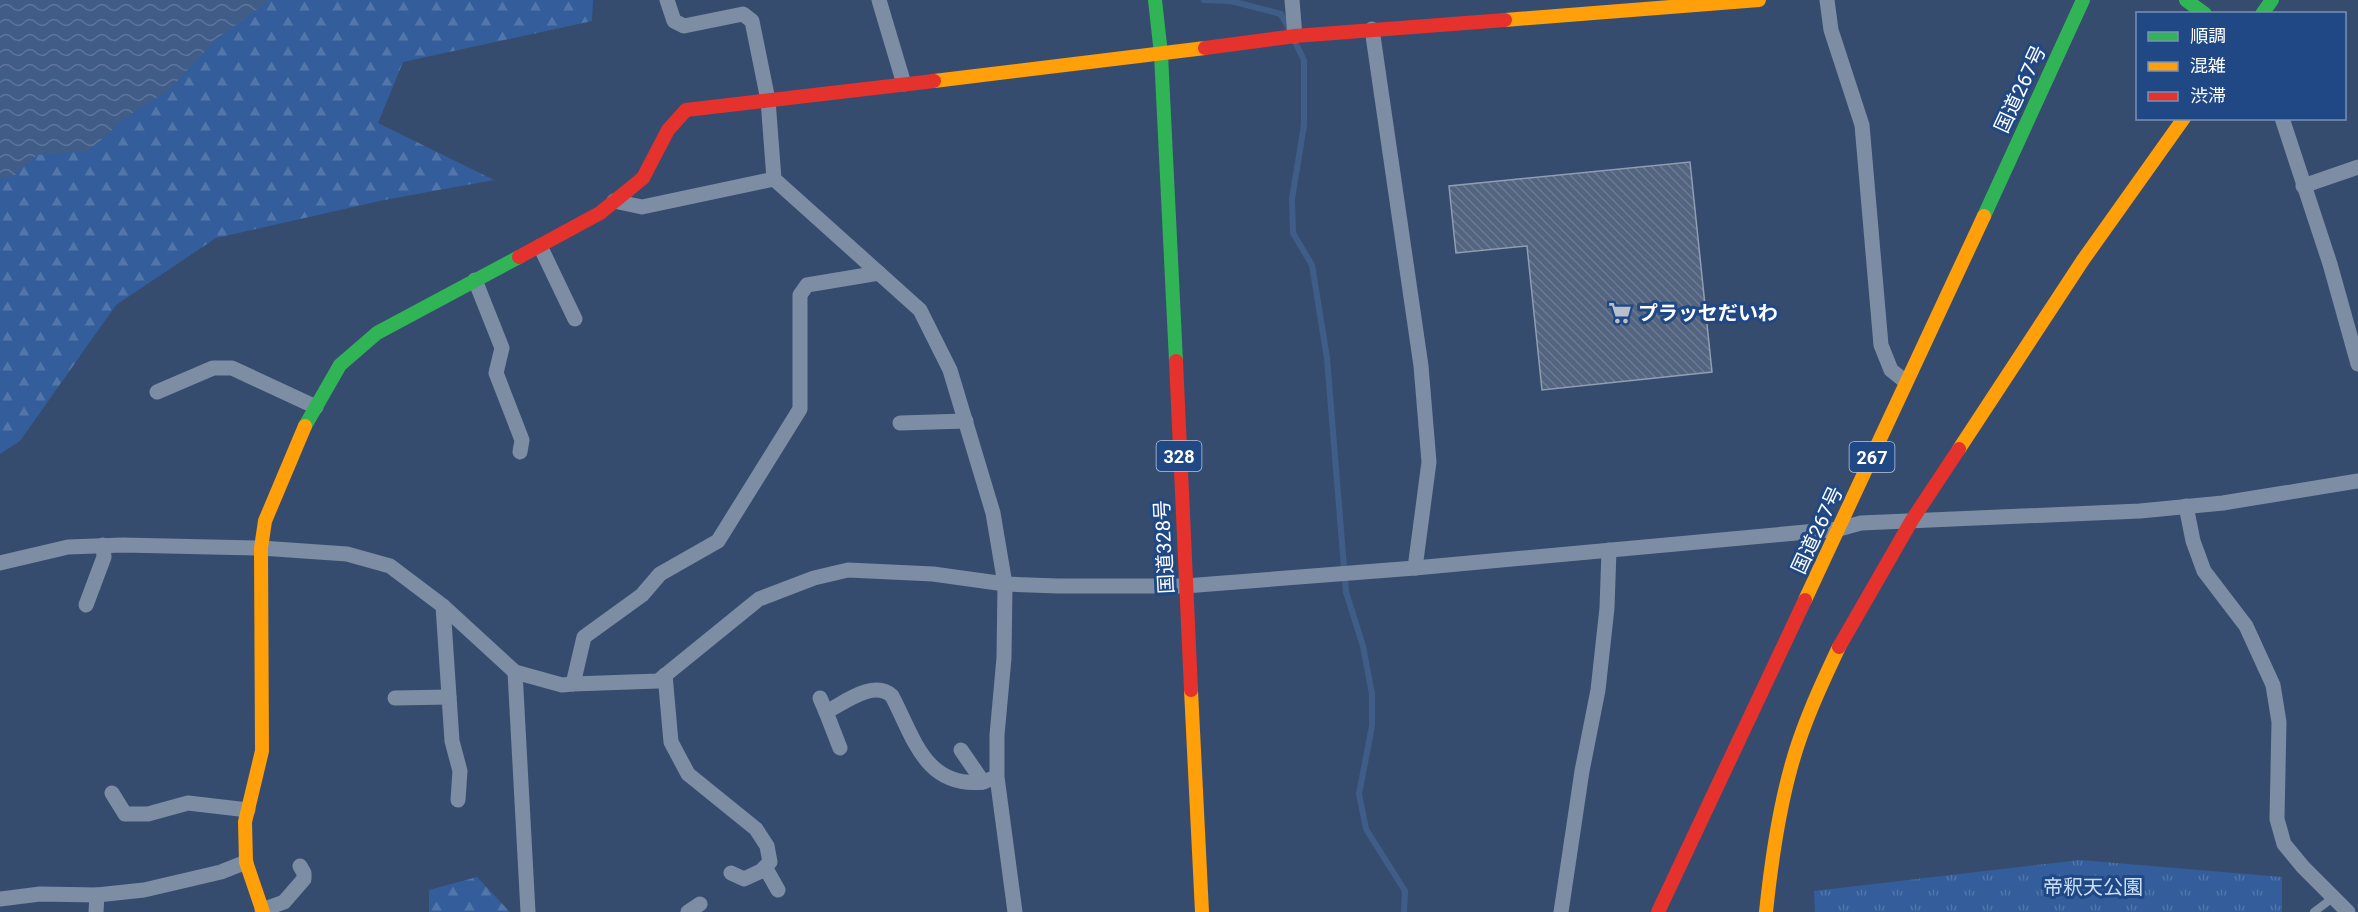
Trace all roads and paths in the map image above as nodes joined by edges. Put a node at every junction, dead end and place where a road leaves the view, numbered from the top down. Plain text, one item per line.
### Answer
1 (668, 0) edge
2 (879, 0) edge
3 (1155, 0) edge
4 (1292, 0) edge
5 (1759, 0) edge
6 (1827, 0) edge
7 (2083, 0) edge
8 (2186, 0) edge
9 (2202, 12) edge
10 (1371, 29) junction
11 (1295, 36) junction
12 (1161, 54) junction
13 (904, 84) junction
14 (768, 100) junction
15 (2183, 120) edge
16 (2283, 120) edge
17 (2358, 167) edge
18 (774, 179) junction
19 (2303, 186) junction
20 (615, 201) junction
21 (540, 246) junction
22 (879, 273) junction
23 (475, 280) junction
24 (575, 319) dead end
25 (2358, 364) edge
26 (1906, 382) junction
27 (157, 392) dead end
28 (316, 407) junction
29 (966, 421) junction
30 (900, 423) dead end
31 (520, 452) dead end
32 (2358, 481) edge
33 (2186, 506) junction
34 (1912, 520) junction
35 (1839, 530) junction
36 (104, 545) junction
37 (261, 548) junction
38 (1610, 550) junction
39 (0, 563) edge
40 (1415, 568) junction
41 (1005, 584) junction
42 (1185, 586) junction
43 (87, 605) dead end
44 (443, 606) junction
45 (515, 672) junction
46 (665, 675) junction
47 (573, 684) junction
48 (449, 697) junction
49 (395, 698) dead end
50 (840, 748) dead end
51 (961, 750) dead end
52 (990, 779) junction
53 (112, 793) dead end
54 (459, 800) dead end
55 (248, 810) junction
56 (246, 862) junction
57 (300, 866) dead end
58 (765, 867) junction
59 (731, 873) dead end
60 (778, 890) dead end
61 (97, 895) junction
62 (2334, 897) junction
63 (0, 899) edge
64 (263, 911) edge
65 (96, 912) edge
66 (528, 912) edge
67 (1015, 912) edge
68 (1202, 912) edge
69 (1561, 912) edge
70 (1658, 912) edge
71 (1766, 912) edge
72 (2314, 912) edge
73 (2348, 912) edge

1 - 14 street
2 - 13 street
3 - 12 main road, 国道328号 / 328
4 - 11 street
5 - 10 main road
6 - 26 street
7 - 26 main road, 国道267号 / 267
8 - 9 main road
10 - 11 main road
10 - 40 street
11 - 12 main road
12 - 13 main road
12 - 42 main road, 国道328号 / 328
13 - 14 main road
14 - 18 street
14 - 20 main road
15 - 34 main road
16 - 19 street
17 - 19 street
18 - 20 street
18 - 22 street
19 - 25 street
20 - 21 main road
21 - 23 main road
21 - 24 street
22 - 29 street
22 - 47 street
23 - 28 main road
23 - 31 street
26 - 35 main road, 国道267号 / 267
27 - 28 street
28 - 37 main road
29 - 30 street
29 - 41 street
32 - 33 street
33 - 34 street
33 - 62 street
34 - 35 street
34 - 71 main road
35 - 38 street
35 - 70 main road, 国道267号 / 267
36 - 37 street
36 - 39 street
36 - 43 street
37 - 44 street
37 - 55 main road
38 - 40 street
38 - 69 street
40 - 42 street
41 - 42 street
41 - 46 street
41 - 52 street
42 - 68 main road, 国道328号 / 328
44 - 45 street
44 - 48 street
45 - 47 street
45 - 66 street
46 - 47 street
46 - 58 street
48 - 49 street
48 - 54 street
50 - 52 street
51 - 52 street
52 - 67 street
53 - 55 street
55 - 56 main road
56 - 61 street
56 - 64 main road
57 - 64 street
58 - 59 street
58 - 60 street
61 - 63 street
61 - 65 street
62 - 72 lane
62 - 73 street

